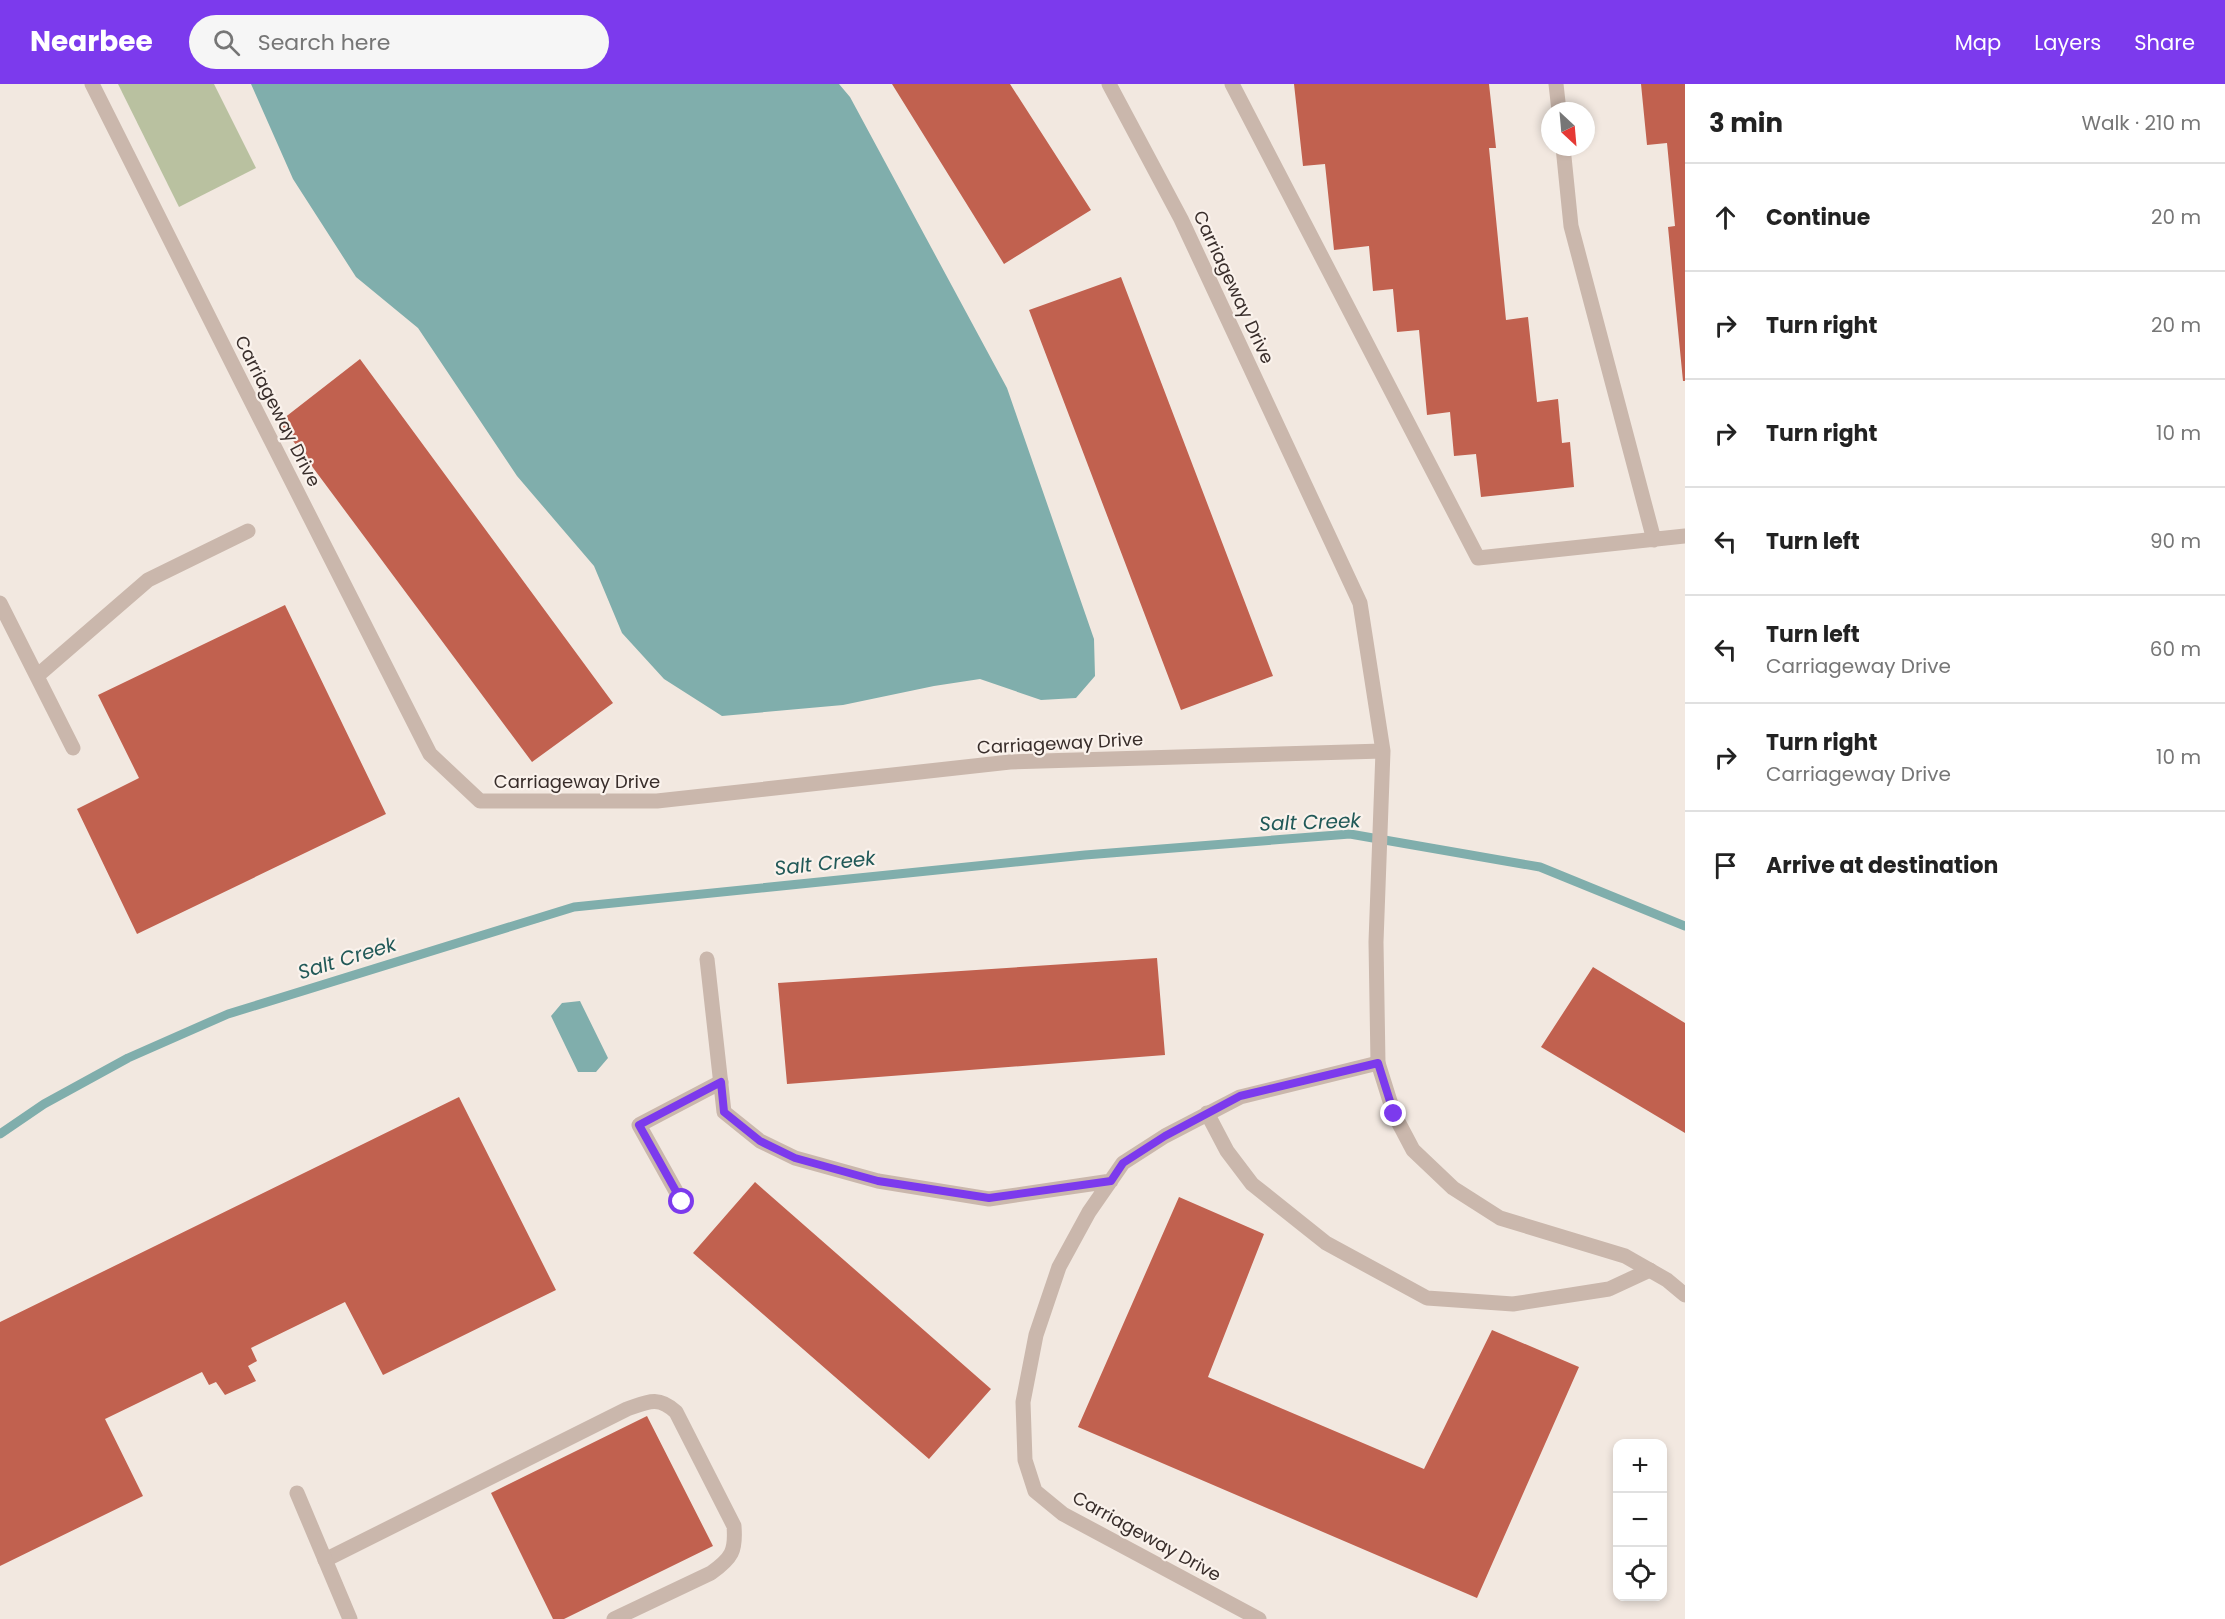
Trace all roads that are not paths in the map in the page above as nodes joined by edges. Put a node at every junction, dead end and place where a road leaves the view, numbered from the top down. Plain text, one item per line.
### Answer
1 (92, 84) edge
2 (1109, 84) edge
3 (1232, 84) edge
4 (1556, 84) edge
5 (1558, 102) edge
6 (1564, 156) edge
7 (248, 531) dead end
8 (1685, 537) edge
9 (1654, 540) junction
10 (0, 603) edge
11 (37, 676) junction
12 (73, 748) dead end
13 (1383, 751) junction
14 (707, 959) dead end
15 (1378, 1063) junction
16 (721, 1082) junction
17 (1208, 1113) junction
18 (1111, 1181) junction
19 (682, 1202) dead end
20 (1650, 1270) junction
21 (1685, 1295) edge
22 (297, 1493) dead end
23 (325, 1560) junction
24 (350, 1619) edge
25 (614, 1619) edge
26 (1259, 1619) edge

1 - 13 street, Carriageway Drive
2 - 13 street, Carriageway Drive
3 - 9 street
4 - 5 street
6 - 9 street
7 - 11 street
8 - 9 street
10 - 11 street
11 - 12 street
13 - 15 street, Carriageway Drive
14 - 16 street
15 - 17 street, Carriageway Drive
15 - 20 street, Carriageway Drive
16 - 18 street
16 - 19 street
17 - 18 street, Carriageway Drive
17 - 20 street
18 - 26 street, Carriageway Drive
20 - 21 street, Carriageway Drive
22 - 23 street
23 - 24 street
23 - 25 street

